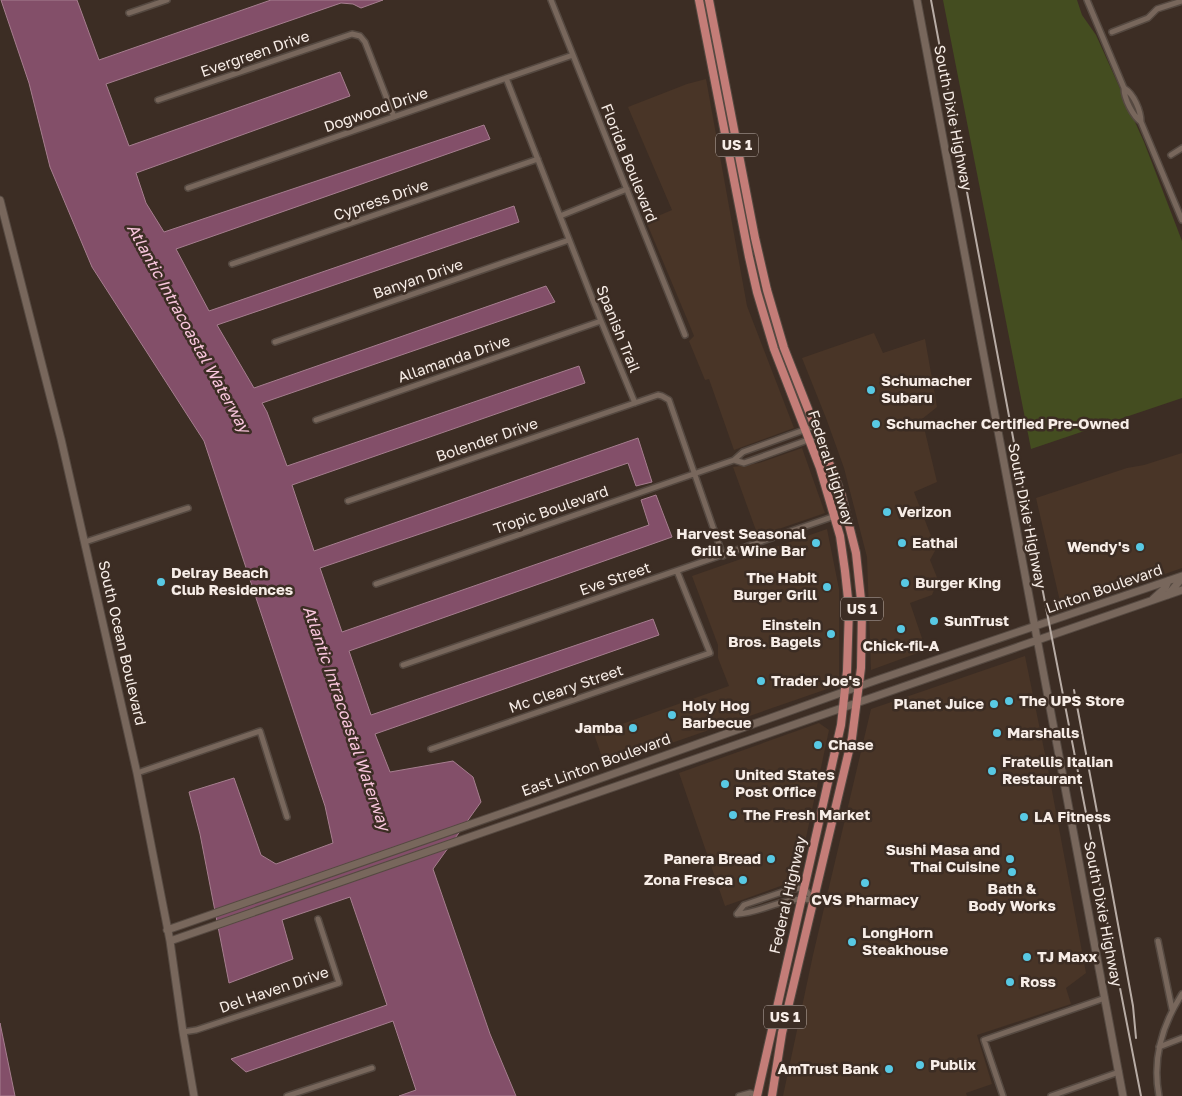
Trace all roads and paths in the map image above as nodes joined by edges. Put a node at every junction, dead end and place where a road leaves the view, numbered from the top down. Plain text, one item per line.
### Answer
1 (167, 0) edge
2 (551, 0) edge
3 (699, 0) edge
4 (709, 0) edge
5 (917, 0) edge
6 (1087, 0) edge
7 (1182, 1) edge
8 (129, 13) dead end
9 (1112, 32) dead end
10 (573, 55) junction
11 (506, 78) junction
12 (158, 100) dead end
13 (394, 117) junction
14 (1182, 148) edge
15 (1171, 155) dead end
16 (538, 159) junction
17 (188, 188) dead end
18 (626, 189) junction
19 (0, 200) edge
20 (560, 216) junction
21 (1182, 220) edge
22 (569, 240) junction
23 (232, 264) dead end
24 (762, 309) junction
25 (774, 316) junction
26 (601, 322) junction
27 (685, 335) dead end
28 (275, 342) dead end
29 (635, 403) junction
30 (316, 420) dead end
31 (815, 426) junction
32 (806, 430) junction
33 (819, 436) junction
34 (809, 440) junction
35 (734, 460) junction
36 (694, 474) junction
37 (348, 501) dead end
38 (188, 508) dead end
39 (835, 516) junction
40 (85, 542) junction
41 (723, 556) junction
42 (677, 571) junction
43 (1182, 577) edge
44 (1168, 581) junction
45 (376, 584) dead end
46 (1182, 590) edge
47 (1168, 595) junction
48 (1151, 601) junction
49 (1034, 628) junction
50 (1036, 640) junction
51 (962, 652) junction
52 (403, 665) dead end
53 (953, 668) junction
54 (860, 686) junction
55 (845, 692) junction
56 (858, 702) junction
57 (843, 707) junction
58 (431, 749) dead end
59 (662, 755) junction
60 (667, 768) junction
61 (137, 773) junction
62 (287, 817) dead end
63 (804, 888) junction
64 (801, 898) junction
65 (814, 900) junction
66 (318, 919) dead end
67 (167, 930) junction
68 (170, 941) junction
69 (1158, 941) dead end
70 (1182, 994) edge
71 (1106, 998) junction
72 (1172, 1010) junction
73 (183, 1032) junction
74 (1182, 1038) edge
75 (769, 1042) junction
76 (1159, 1047) junction
77 (776, 1064) junction
78 (372, 1068) dead end
79 (1119, 1072) junction
80 (194, 1096) edge
81 (287, 1096) edge
82 (740, 1096) edge
83 (758, 1096) edge
84 (772, 1096) edge
85 (1003, 1096) edge
86 (1051, 1096) edge
87 (1123, 1096) edge
88 (1160, 1096) edge

1 - 8 street
2 - 10 street, Florida Boulevard
3 - 24 main road, Federal Highway / US 1
4 - 25 main road, Federal Highway / US 1
5 - 49 main road, South Dixie Highway
6 - 21 street
7 - 9 street
10 - 11 street, Dogwood Drive
10 - 18 street, Florida Boulevard
11 - 13 street, Dogwood Drive
11 - 16 street, Spanish Trail
12 - 13 street, Evergreen Drive
13 - 17 street, Dogwood Drive
14 - 15 street
16 - 20 street, Spanish Trail
16 - 23 street, Cypress Drive
18 - 20 street
18 - 27 street, Florida Boulevard
19 - 40 main road, South Ocean Boulevard
20 - 22 street, Spanish Trail
22 - 26 street, Spanish Trail
22 - 28 street, Banyan Drive
24 - 25 main road
24 - 32 main road, Federal Highway / US 1
25 - 31 main road, Federal Highway / US 1
26 - 29 street, Spanish Trail
26 - 30 street, Allamanda Drive
29 - 36 street
29 - 37 street, Bolender Drive
31 - 32 street, Tropic Boulevard
31 - 33 main road, Federal Highway / US 1
32 - 34 main road, Federal Highway / US 1
32 - 35 street, Tropic Boulevard
33 - 34 street, Tropic Boulevard
33 - 54 main road, Federal Highway / US 1
34 - 35 street, Tropic Boulevard
34 - 39 main road, Federal Highway / US 1
35 - 36 street, Tropic Boulevard
36 - 41 street
36 - 45 street, Tropic Boulevard
38 - 40 street
39 - 41 street, Eve Street
39 - 55 main road, Federal Highway / US 1
40 - 61 main road, South Ocean Boulevard
41 - 42 street, Eve Street
42 - 52 street, Eve Street
42 - 58 street, Mc Cleary Street
43 - 44 main road, Linton Boulevard
43 - 47 main road
44 - 48 main road
44 - 49 main road, Linton Boulevard
46 - 47 main road, Linton Boulevard
47 - 48 main road, Linton Boulevard
48 - 50 main road, Linton Boulevard
49 - 50 main road, South Dixie Highway
49 - 51 main road, East Linton Boulevard
50 - 53 main road, East Linton Boulevard
50 - 71 main road, South Dixie Highway
51 - 53 main road
51 - 54 main road, East Linton Boulevard
53 - 56 main road, East Linton Boulevard
54 - 55 main road, East Linton Boulevard
54 - 56 main road, Federal Highway / US 1
55 - 57 main road, Federal Highway / US 1
55 - 59 main road, East Linton Boulevard
56 - 57 main road, East Linton Boulevard
56 - 65 main road, Federal Highway / US 1
57 - 60 main road, East Linton Boulevard
57 - 63 main road, Federal Highway / US 1
59 - 60 main road
59 - 67 main road, East Linton Boulevard
60 - 68 main road, East Linton Boulevard
61 - 62 street
61 - 67 main road, South Ocean Boulevard
63 - 64 main road, Federal Highway / US 1
63 - 64 street
63 - 65 street
64 - 65 street
64 - 75 main road, Federal Highway / US 1
65 - 77 main road, Federal Highway / US 1
66 - 73 street, Del Haven Drive
67 - 68 main road, South Ocean Boulevard
68 - 73 main road, South Ocean Boulevard
69 - 72 street
70 - 72 street
71 - 79 main road, South Dixie Highway
71 - 85 street
72 - 76 street
73 - 80 main road, South Ocean Boulevard
74 - 76 street
75 - 77 main road
75 - 83 main road, Federal Highway / US 1
76 - 88 street
77 - 84 main road, Federal Highway / US 1
78 - 81 street
79 - 86 street
79 - 87 main road, South Dixie Highway
82 - 83 street

